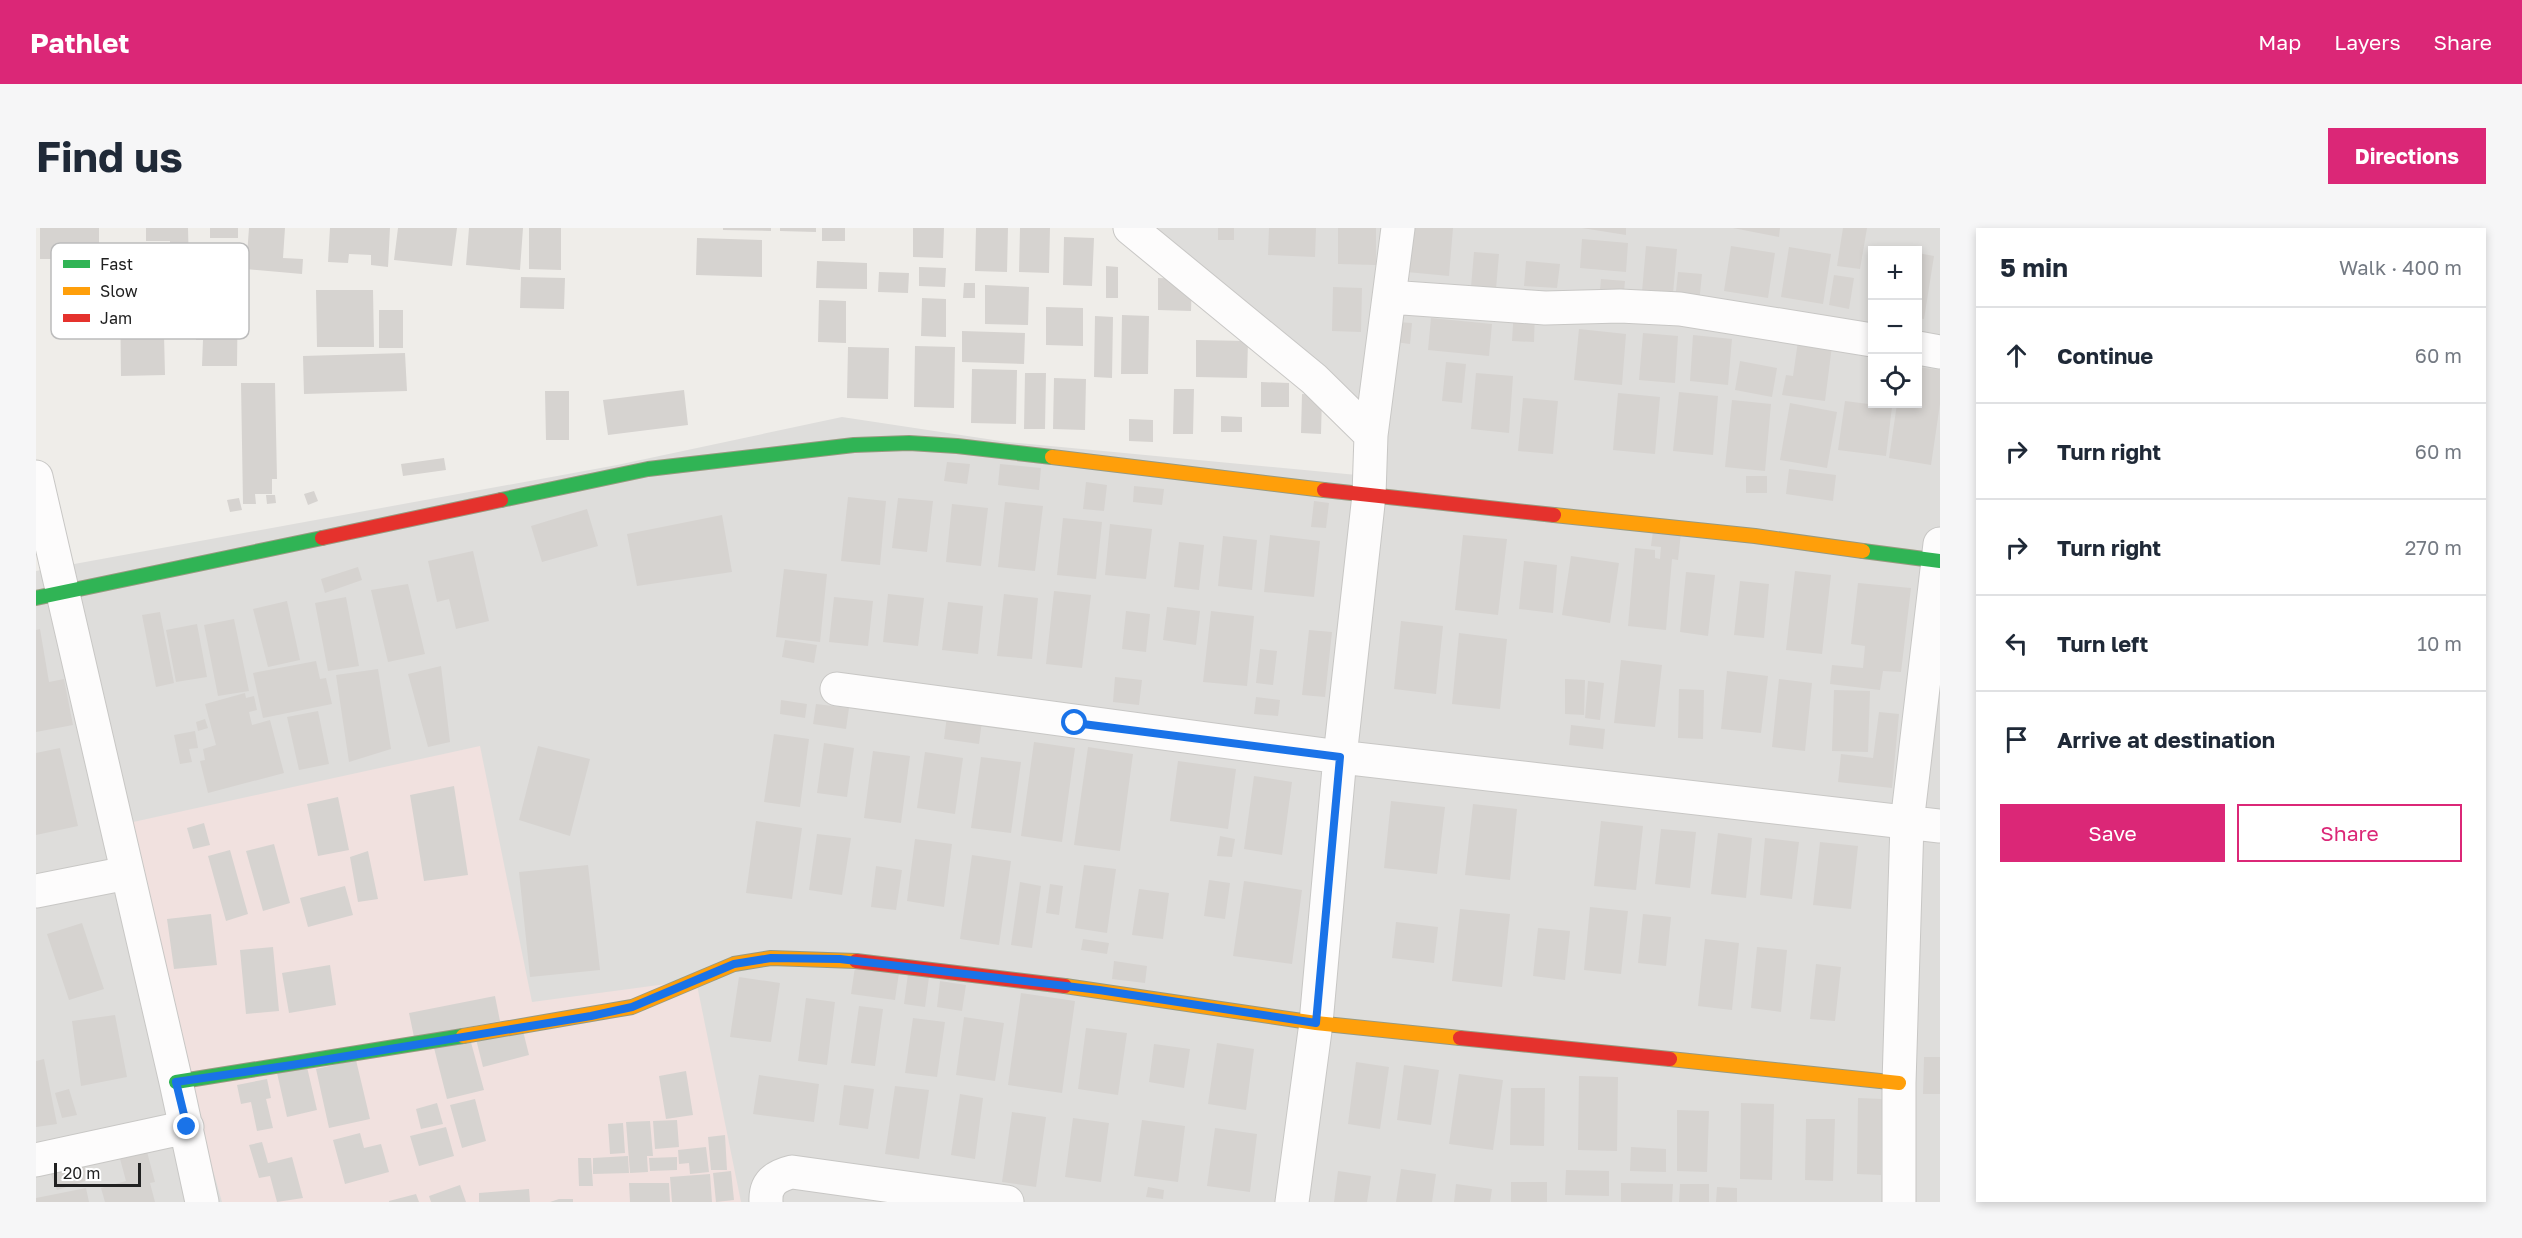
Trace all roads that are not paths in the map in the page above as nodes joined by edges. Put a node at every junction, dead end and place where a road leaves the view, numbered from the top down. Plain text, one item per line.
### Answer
1 (1130, 228) edge
2 (1398, 228) edge
3 (1389, 297) junction
4 (1868, 339) edge
5 (1922, 349) edge
6 (1940, 352) edge
7 (1371, 435) junction
8 (36, 477) edge
9 (1370, 495) junction
10 (1939, 555) edge
11 (50, 596) edge
12 (837, 689) dead end
13 (1340, 757) junction
14 (1907, 823) junction
15 (1940, 826) edge
16 (127, 873) junction
17 (36, 891) edge
18 (1316, 1023) junction
19 (176, 1082) junction
20 (1899, 1083) junction
21 (187, 1127) junction
22 (36, 1160) edge
23 (202, 1202) edge
24 (766, 1202) edge
25 (1007, 1202) edge
26 (1292, 1202) edge
27 (1899, 1202) edge

1 - 7 street
2 - 3 street
3 - 4 street
3 - 7 street
5 - 6 street
7 - 9 street
8 - 11 street
9 - 10 street
9 - 11 street
9 - 13 street
10 - 14 street
11 - 16 street
12 - 13 street
13 - 14 street
13 - 18 street
14 - 15 street
14 - 20 street
16 - 17 street
16 - 19 street
18 - 19 street
18 - 20 street
18 - 26 street
19 - 21 street
20 - 27 street
21 - 22 street
21 - 23 street
24 - 25 street

